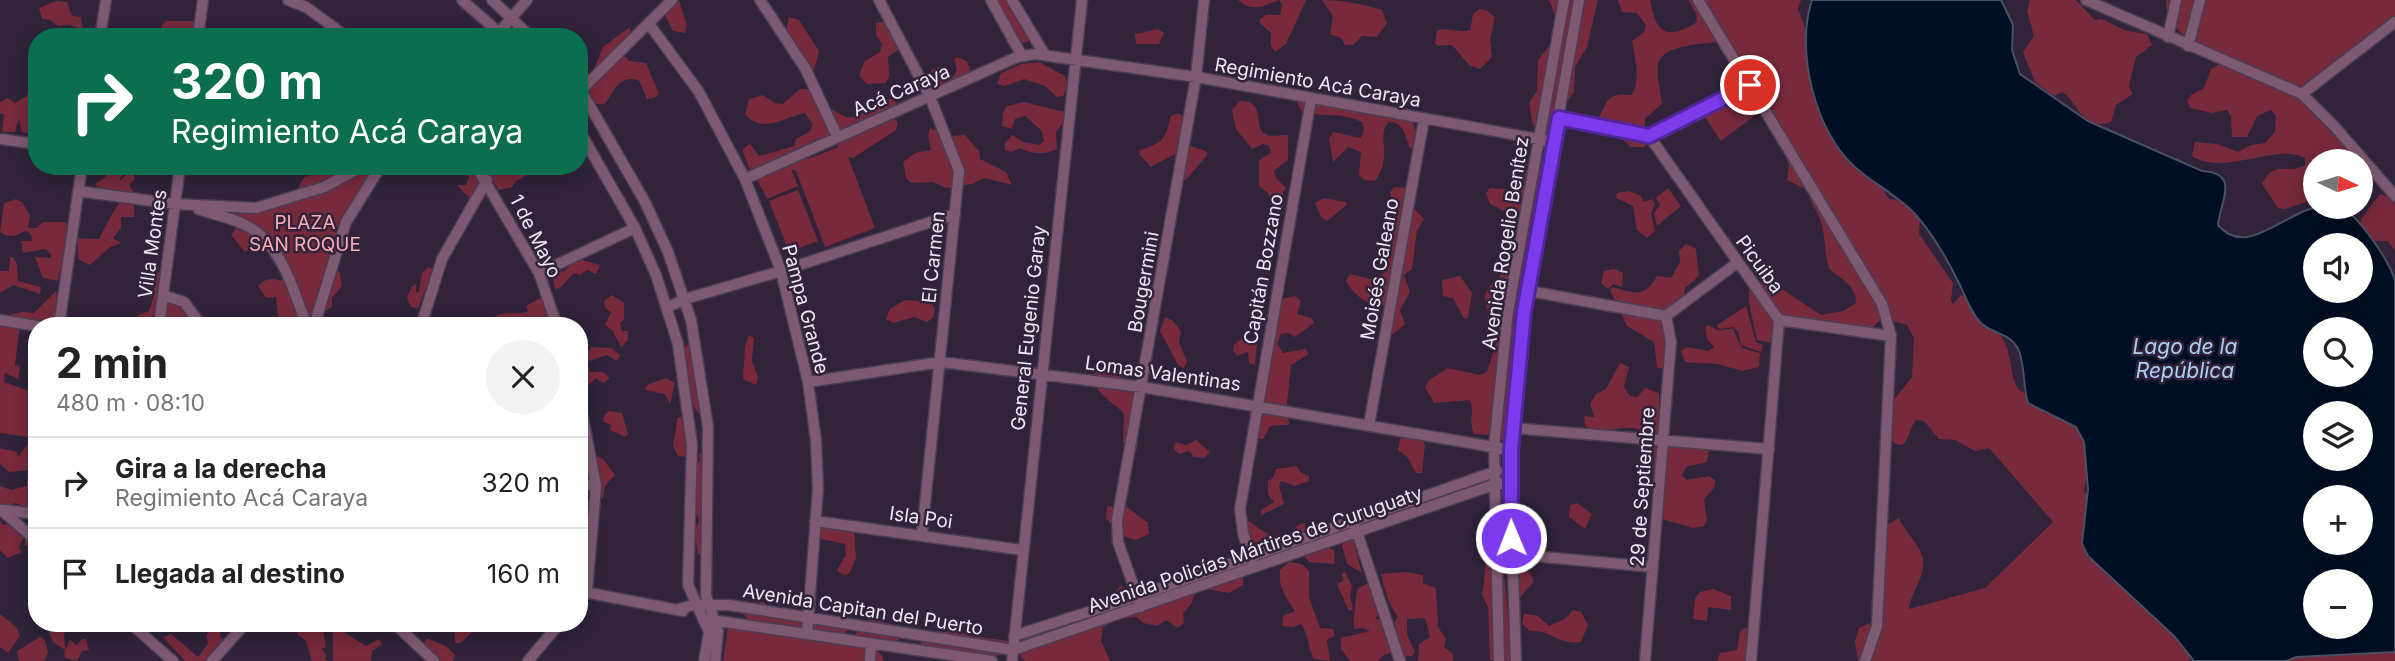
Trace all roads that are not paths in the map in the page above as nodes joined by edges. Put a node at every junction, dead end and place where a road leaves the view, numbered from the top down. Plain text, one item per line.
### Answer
1 (106, 0) edge
2 (203, 0) edge
3 (288, 0) edge
4 (462, 0) edge
5 (492, 0) edge
6 (527, 0) edge
7 (672, 0) edge
8 (760, 0) edge
9 (879, 0) edge
10 (991, 0) edge
11 (1012, 0) edge
12 (1082, 0) edge
13 (1204, 0) edge
14 (1563, 0) edge
15 (1579, 0) edge
16 (1698, 0) edge
17 (2086, 0) edge
18 (2176, 0) edge
19 (2200, 0) edge
20 (308, 4) edge
21 (511, 17) junction
22 (649, 24) junction
23 (2394, 27) edge
24 (101, 28) edge
25 (199, 28) edge
26 (336, 28) edge
27 (492, 28) edge
28 (504, 28) edge
29 (522, 28) edge
30 (2168, 37) junction
31 (2188, 46) junction
32 (1045, 55) junction
33 (1022, 56) junction
34 (1075, 59) junction
35 (1196, 77) junction
36 (588, 82) edge
37 (1750, 85) junction
38 (2302, 94) junction
39 (930, 97) junction
40 (1311, 99) junction
41 (588, 104) edge
42 (1559, 118) junction
43 (1424, 119) junction
44 (837, 136) junction
45 (1649, 136) junction
46 (0, 139) edge
47 (1539, 140) junction
48 (1555, 142) junction
49 (28, 143) edge
50 (588, 146) edge
51 (81, 175) edge
52 (180, 175) edge
53 (346, 175) edge
54 (375, 175) edge
55 (483, 175) edge
56 (745, 179) junction
57 (487, 180) junction
58 (78, 191) junction
59 (2395, 196) edge
60 (180, 204) junction
61 (955, 214) junction
62 (635, 228) junction
63 (1737, 263) junction
64 (781, 271) junction
65 (539, 273) junction
66 (1528, 290) junction
67 (163, 295) junction
68 (685, 299) junction
69 (667, 307) junction
70 (1667, 316) junction
71 (60, 317) edge
72 (160, 317) edge
73 (195, 317) edge
74 (303, 317) edge
75 (317, 317) edge
76 (424, 317) edge
77 (554, 317) edge
78 (0, 320) edge
79 (1779, 320) junction
80 (28, 325) edge
81 (1891, 336) junction
82 (941, 362) junction
83 (1040, 374) junction
84 (808, 382) junction
85 (1142, 387) junction
86 (1256, 405) junction
87 (1369, 425) junction
88 (1513, 428) junction
89 (1662, 441) junction
90 (588, 444) edge
91 (1494, 447) junction
92 (1769, 449) junction
93 (1511, 450) junction
94 (1510, 468) junction
95 (1493, 471) junction
96 (1510, 482) junction
97 (588, 485) edge
98 (1493, 485) junction
99 (596, 486) junction
100 (1, 510) edge
101 (28, 513) edge
102 (1353, 520) junction
103 (815, 521) junction
104 (1357, 532) junction
105 (28, 533) edge
106 (922, 534) junction
107 (588, 548) edge
108 (1022, 550) junction
109 (1511, 554) junction
110 (1252, 563) junction
111 (1653, 567) junction
112 (588, 596) edge
113 (1140, 602) junction
114 (708, 604) junction
115 (694, 605) junction
116 (678, 609) junction
117 (808, 617) junction
118 (703, 619) junction
119 (716, 620) junction
120 (140, 632) edge
121 (238, 632) edge
122 (403, 632) edge
123 (552, 632) edge
124 (807, 634) junction
125 (1014, 636) junction
126 (871, 643) junction
127 (1012, 656) edge
128 (173, 661) edge
129 (212, 661) edge
130 (434, 661) edge
131 (527, 661) edge
132 (705, 661) edge
133 (715, 661) edge
134 (870, 661) edge
135 (992, 661) edge
136 (1400, 661) edge
137 (1499, 661) edge
138 (1516, 661) edge
139 (1645, 661) edge
140 (1751, 661) edge
141 (1866, 661) edge

1 - 24 street
2 - 25 street
3 - 20 street
4 - 27 street
5 - 21 street
6 - 21 street
7 - 22 street
8 - 44 street
9 - 39 street, El Carmen
10 - 33 street
11 - 32 street
12 - 34 street, General Eugenio Garay
13 - 35 street, Bougermini
14 - 47 street, Avenida Rogelio Benítez
15 - 42 street, Avenida Rogelio Benítez
16 - 37 street
17 - 30 street
18 - 30 street
19 - 31 street
20 - 26 street
21 - 28 street
21 - 29 street
22 - 36 street
22 - 56 street, Pampa Grande
23 - 38 street
30 - 31 street
31 - 38 street
32 - 33 street, Acá Caraya
32 - 34 street, Acá Caraya
33 - 39 street, Acá Caraya
34 - 35 street, Regimiento Acá Caraya
34 - 83 street, General Eugenio Garay
35 - 40 street, Regimiento Acá Caraya
35 - 85 street, Bougermini
37 - 45 street
37 - 81 street
38 - 59 street
39 - 44 street, Acá Caraya
39 - 61 street, El Carmen
40 - 43 street, Regimiento Acá Caraya
40 - 86 street, Capitán Bozzano
41 - 68 street
42 - 45 street
42 - 48 street, Avenida Rogelio Benítez
43 - 47 street, Regimiento Acá Caraya
43 - 87 street, Moisés Galeano
44 - 56 street, Acá Caraya
45 - 63 street, Picuiba
46 - 49 street
47 - 48 street, Regimiento Acá Caraya
47 - 91 street, Avenida Rogelio Benítez
48 - 66 street, Avenida Rogelio Benítez
50 - 62 street
51 - 58 street
52 - 60 street, Villa Montes
53 - 60 street
54 - 75 street
55 - 57 street, 1 de Mayo
56 - 64 street, Pampa Grande
57 - 65 street, 1 de Mayo
57 - 76 street
58 - 60 street
58 - 71 street
60 - 67 street, Villa Montes
60 - 74 street
61 - 64 street
61 - 82 street, El Carmen
62 - 65 street
62 - 69 street
63 - 70 street
63 - 79 street, Picuiba
64 - 68 street
64 - 84 street, Pampa Grande
65 - 77 street, 1 de Mayo
66 - 70 street
66 - 88 street, Avenida Rogelio Benítez
67 - 72 street, Villa Montes
67 - 73 street
68 - 69 street
68 - 114 street
69 - 115 street
70 - 89 street, 29 de Septiembre
78 - 80 street
79 - 81 street, Picuiba
79 - 92 street
81 - 141 street
82 - 83 street, Lomas Valentinas
82 - 84 street, Lomas Valentinas
82 - 106 street, El Carmen
83 - 85 street, Lomas Valentinas
83 - 108 street, General Eugenio Garay
84 - 103 street, Pampa Grande
85 - 86 street, Lomas Valentinas
85 - 113 street, Bougermini
86 - 87 street, Lomas Valentinas
86 - 110 street, Capitán Bozzano
87 - 91 street, Lomas Valentinas
88 - 89 street
88 - 93 street, Avenida Rogelio Benítez
89 - 92 street
89 - 111 street, 29 de Septiembre
90 - 99 street
91 - 93 street, Lomas Valentinas
91 - 95 street, Avenida Rogelio Benítez
92 - 140 street
93 - 94 street, Avenida Rogelio Benítez
94 - 95 street, Avenida Policías Mártires de Curuguaty
94 - 96 street, Avenida Rogelio Benítez
95 - 98 street, Avenida Rogelio Benítez
95 - 102 street, Avenida Policías Mártires de Curuguaty
96 - 98 street, Avenida Policías Mártires de Curuguaty
96 - 109 street, Avenida Rogelio Benítez
97 - 99 street
98 - 104 street, Avenida Policías Mártires de Curuguaty
98 - 137 street, Avenida Rogelio Benítez
99 - 107 street
100 - 101 street
100 - 105 street
102 - 104 street
102 - 110 street, Avenida Policías Mártires de Curuguaty
103 - 106 street, Isla Poi
103 - 117 street, Pampa Grande
104 - 110 street, Avenida Policías Mártires de Curuguaty
104 - 136 street
106 - 108 street, Isla Poi
108 - 125 street, General Eugenio Garay
109 - 111 street
109 - 138 street, Avenida Rogelio Benítez
110 - 113 street, Avenida Policías Mártires de Curuguaty
111 - 139 street, 29 de Septiembre
112 - 116 street, Avenida Capitan del Puerto
113 - 125 street, Avenida Policías Mártires de Curuguaty
113 - 127 street, Avenida Policías Mártires de Curuguaty
114 - 115 street, Avenida Capitan del Puerto
114 - 117 street, Avenida Capitan del Puerto
114 - 119 street
115 - 116 street, Avenida Capitan del Puerto
115 - 118 street
116 - 118 street, Avenida Capitan del Puerto
117 - 124 street, Pampa Grande
117 - 127 street, Avenida Capitan del Puerto
118 - 119 street, Avenida Capitan del Puerto
118 - 132 street
119 - 124 street, Avenida Capitan del Puerto
119 - 133 street
120 - 128 street
121 - 129 street
122 - 130 street
123 - 131 street
124 - 126 street, Avenida Capitan del Puerto
125 - 127 street, General Eugenio Garay
126 - 134 street
126 - 135 street, Avenida Capitan del Puerto

